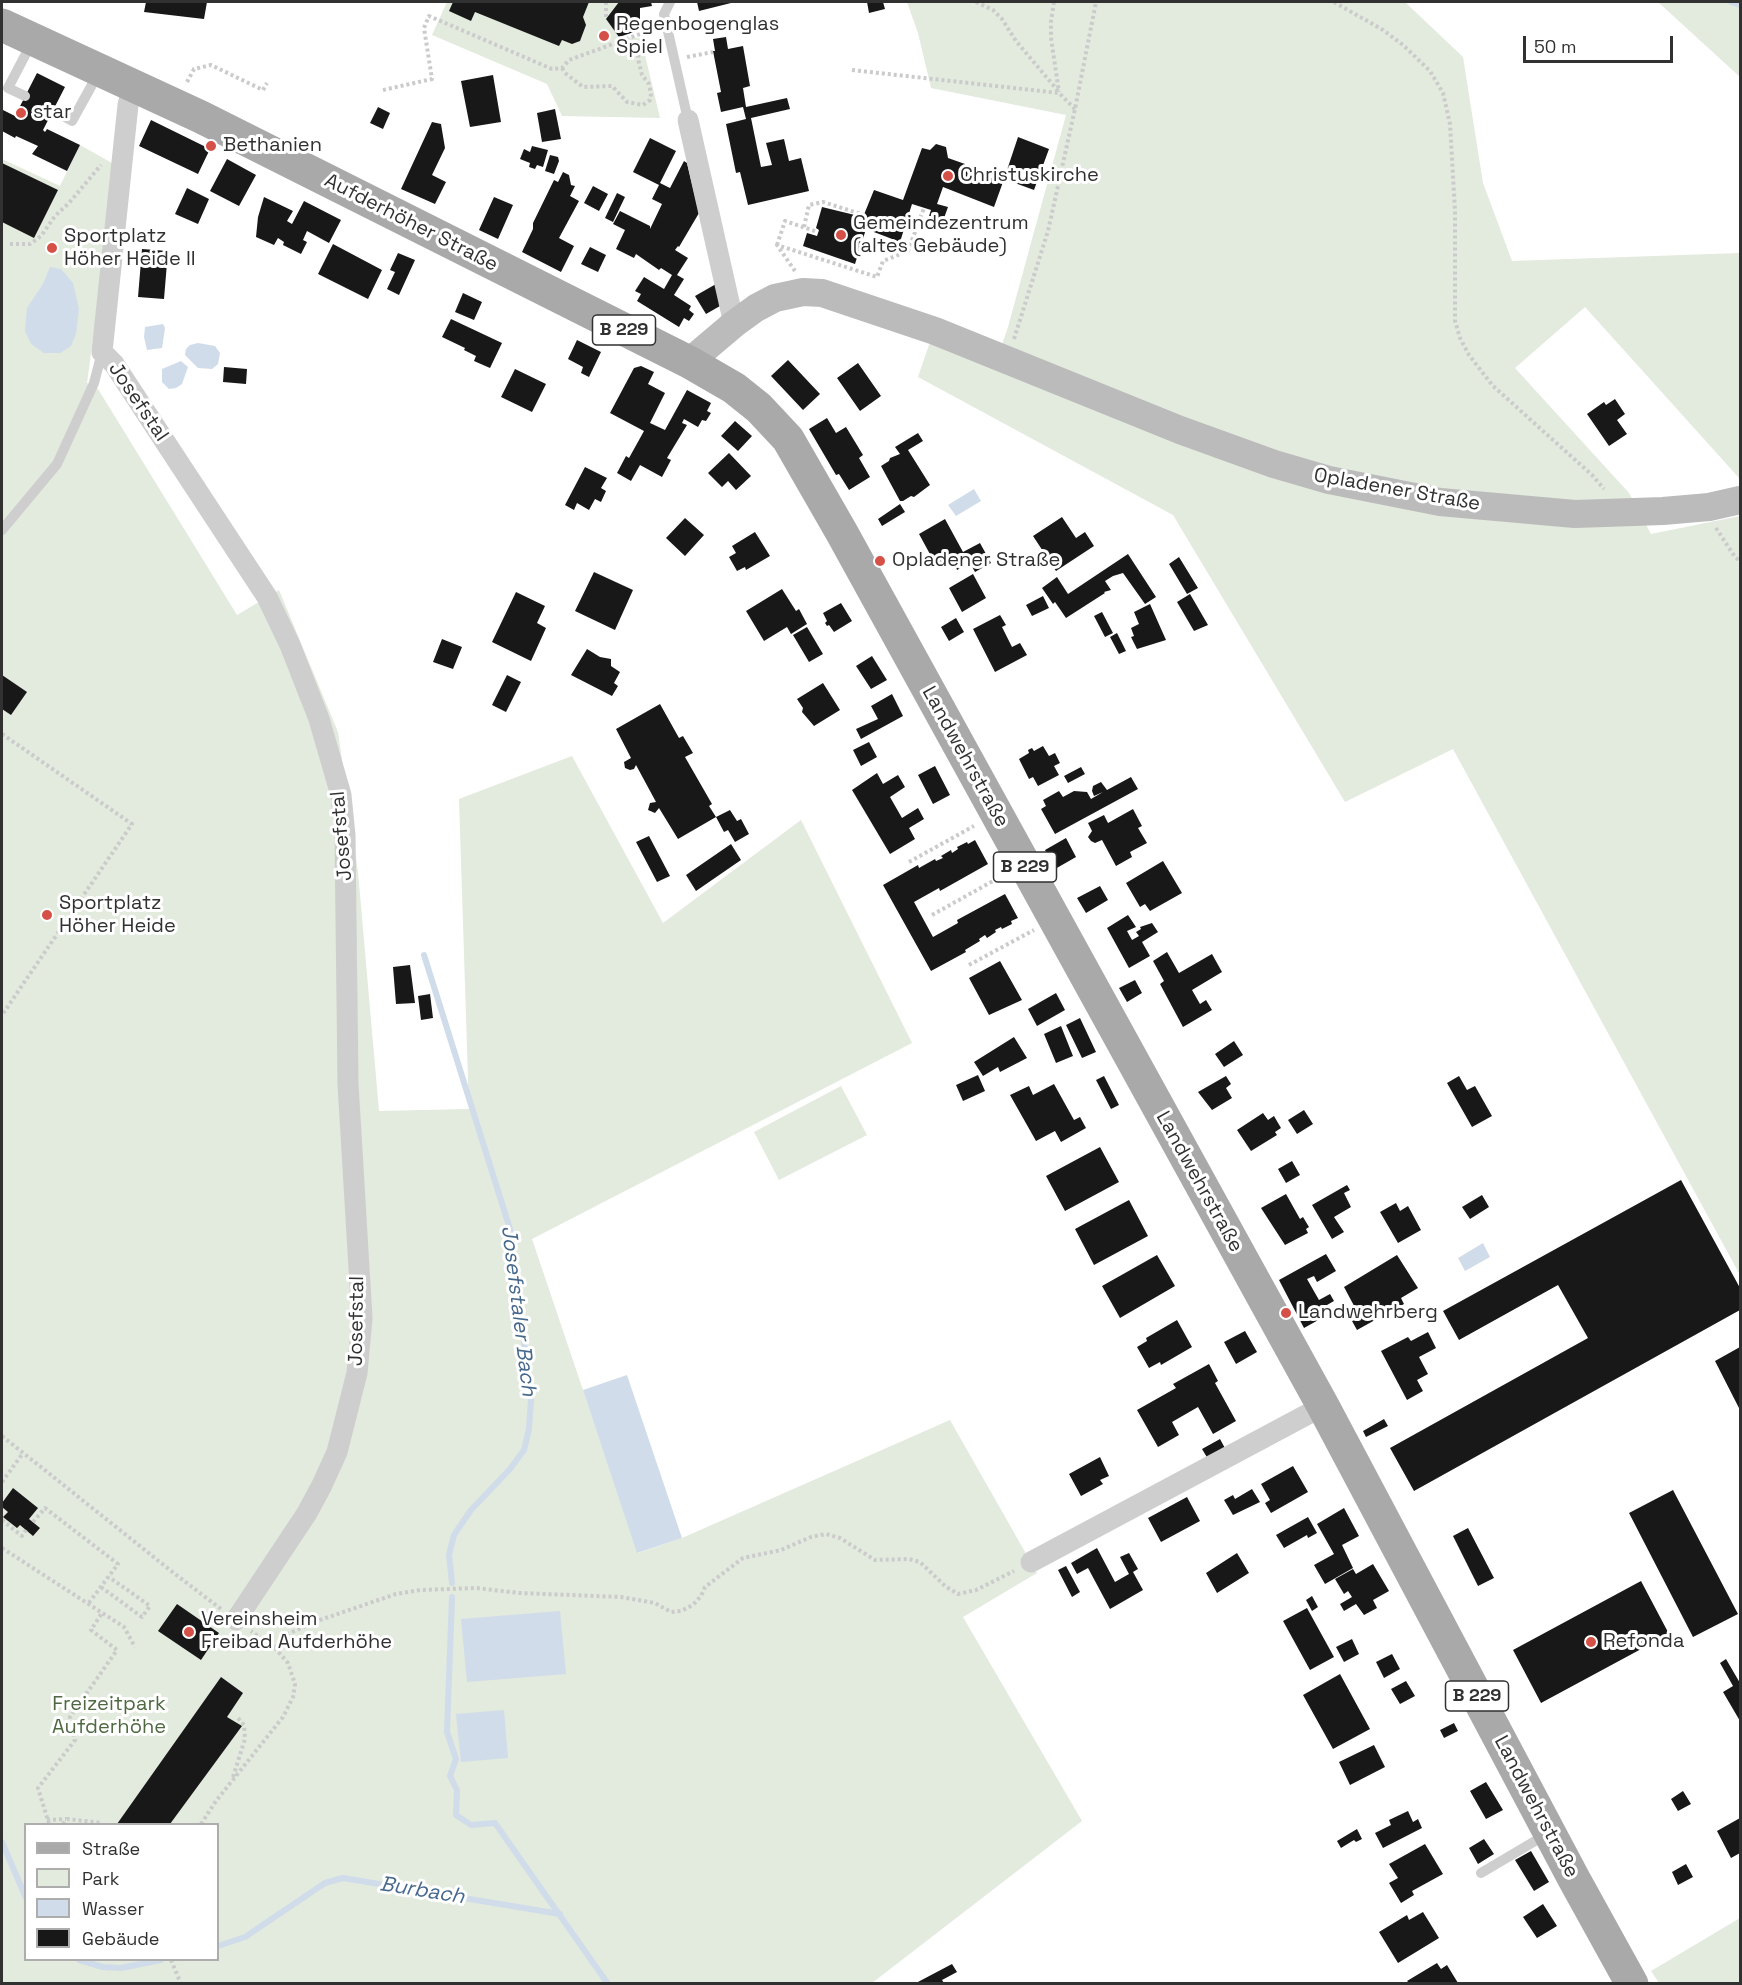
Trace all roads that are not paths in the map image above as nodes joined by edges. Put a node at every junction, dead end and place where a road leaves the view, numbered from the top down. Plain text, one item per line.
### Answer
1 (670, 2) edge
2 (2, 25) edge
3 (33, 41) junction
4 (99, 71) junction
5 (133, 86) junction
6 (25, 96) dead end
7 (53, 110) dead end
8 (688, 120) joint
9 (734, 324) junction
10 (102, 352) junction
11 (689, 362) junction
12 (1740, 500) edge
13 (2, 530) edge
14 (1323, 1406) junction
15 (1031, 1562) road end
16 (236, 1620) road end
17 (1549, 1833) junction
18 (1481, 1874) dead end
19 (1632, 1983) edge

1 - 8 lane
2 - 3 main road, Aufderhöher Straße / B 229
3 - 4 main road, Aufderhöher Straße / B 229
3 - 6 lane
4 - 5 main road, Aufderhöher Straße / B 229
4 - 7 lane
5 - 10 street, Josefstal
5 - 11 main road, Aufderhöher Straße / B 229
8 - 9 street
9 - 11 main road, Opladener Straße
9 - 12 main road, Opladener Straße
10 - 13 lane
10 - 16 street, Josefstal
11 - 14 main road, Landwehrstraße / B 229
14 - 15 street
14 - 17 main road, Landwehrstraße / B 229
17 - 18 lane
17 - 19 main road, Landwehrstraße / B 229

